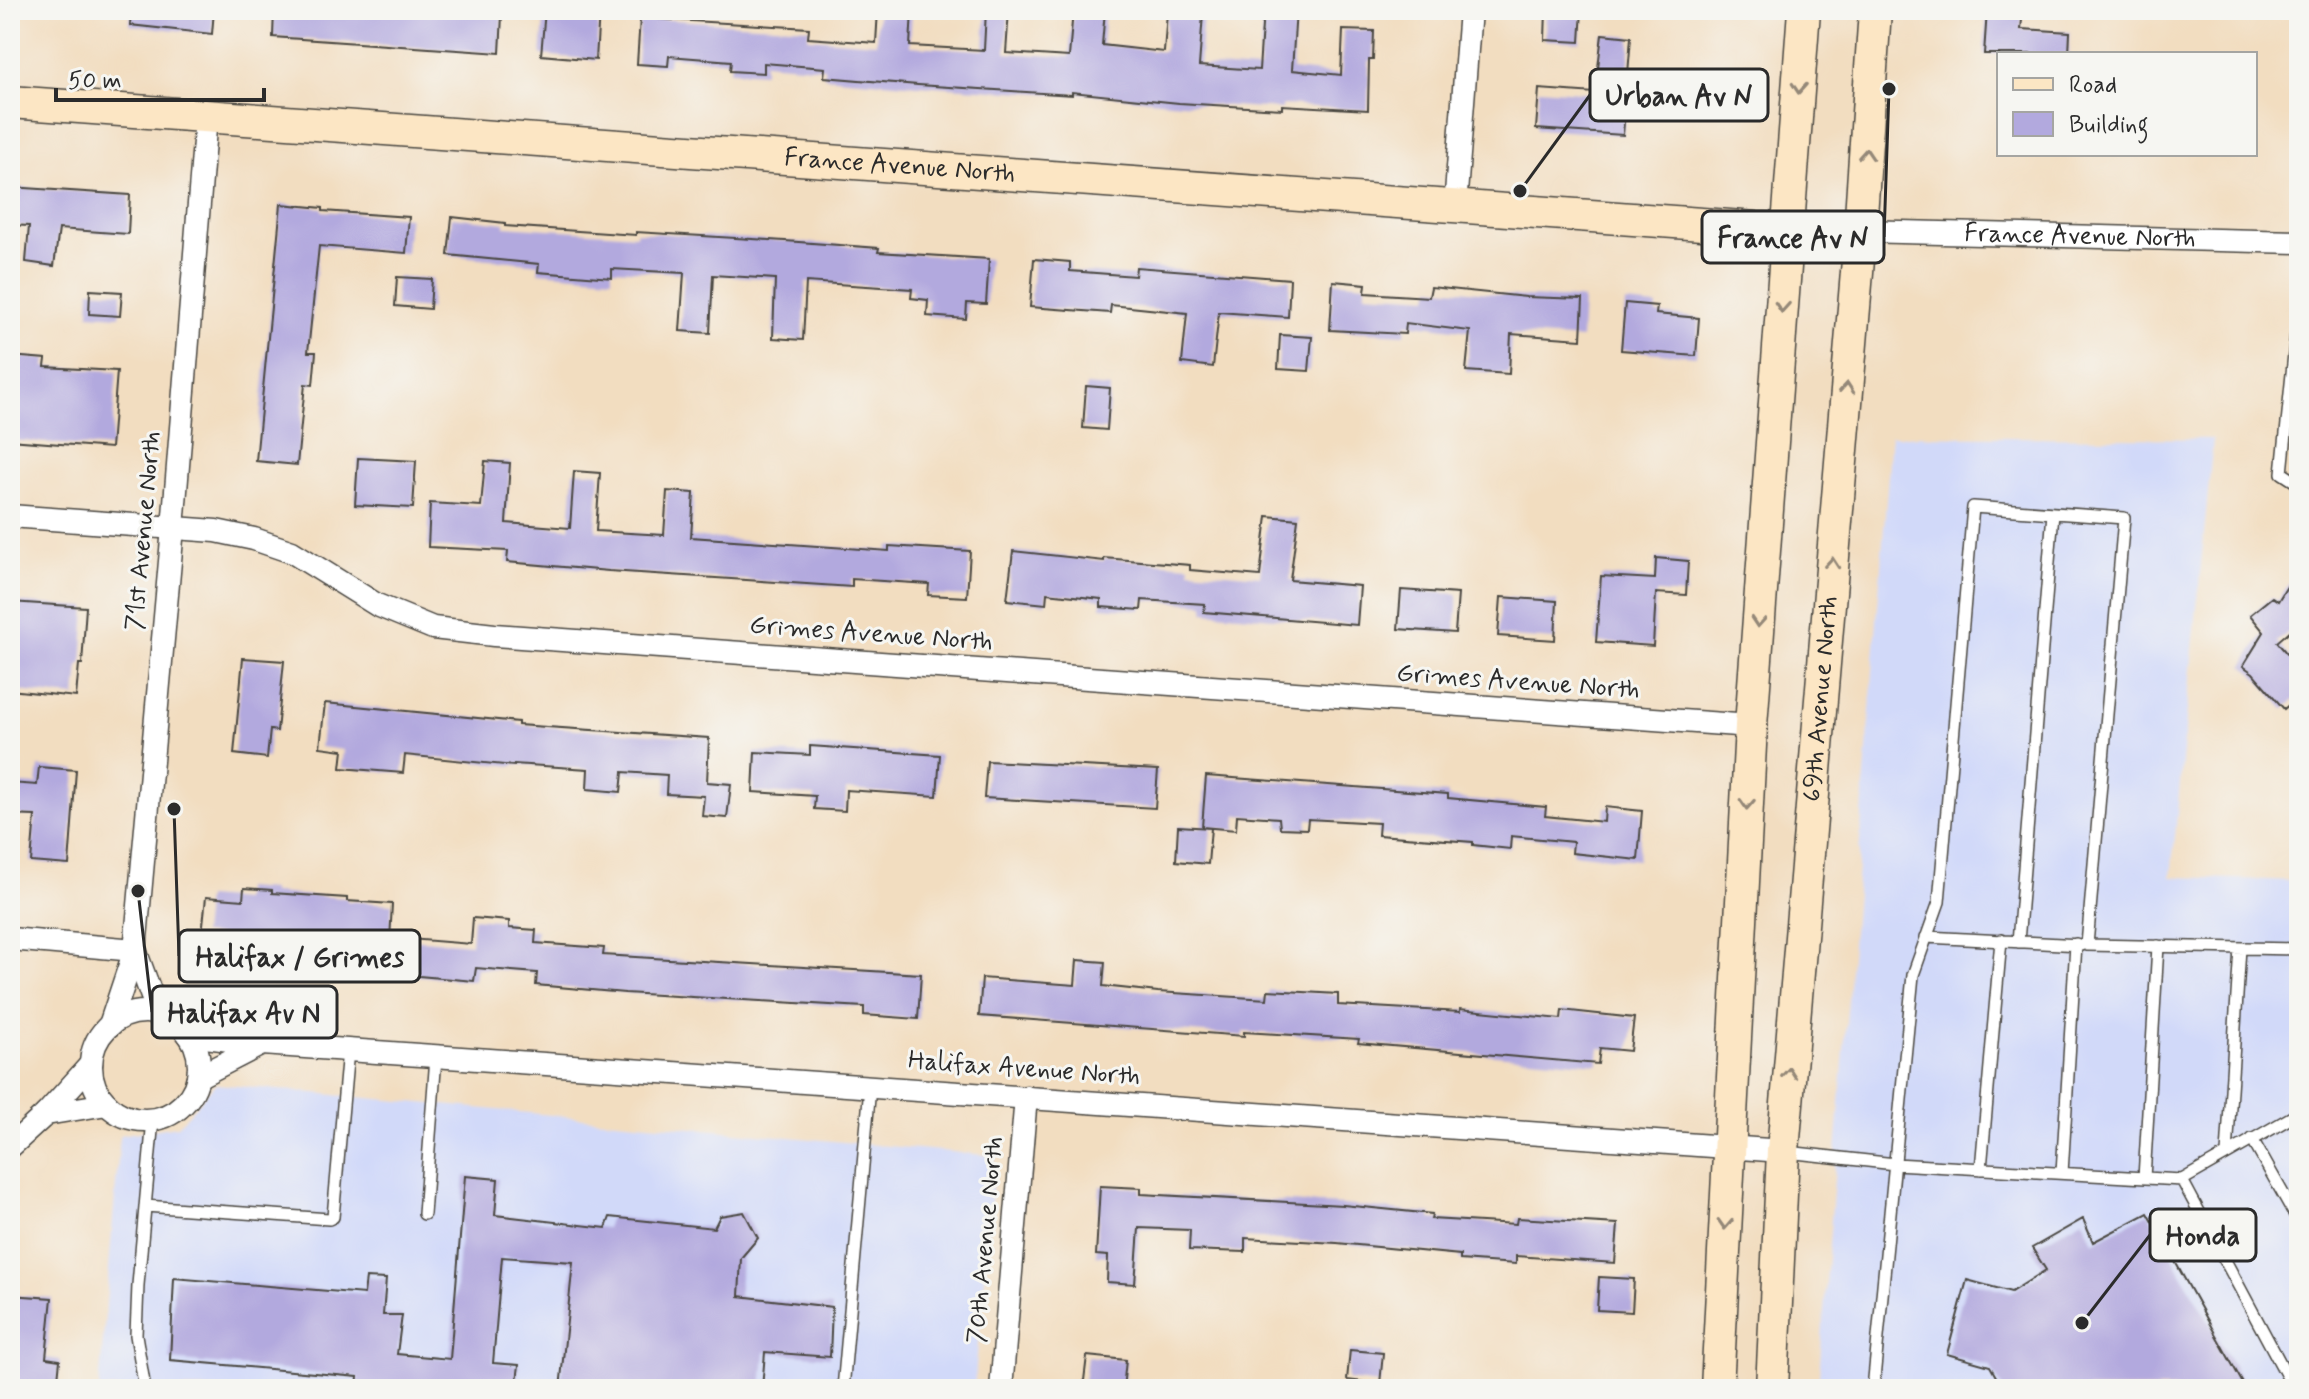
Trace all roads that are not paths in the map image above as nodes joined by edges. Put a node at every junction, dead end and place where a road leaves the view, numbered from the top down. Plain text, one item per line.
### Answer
1 (1470, 10) edge
2 (1804, 10) edge
3 (1875, 10) edge
4 (10, 102) edge
5 (206, 116) junction
6 (1455, 207) junction
7 (1788, 229) junction
8 (1860, 231) junction
9 (2299, 242) edge
10 (2299, 304) edge
11 (2299, 484) edge
12 (2053, 513) junction
13 (10, 516) edge
14 (173, 528) junction
15 (1751, 726) junction
16 (1926, 937) junction
17 (10, 939) edge
18 (2001, 940) junction
19 (2018, 942) junction
20 (2082, 945) junction
21 (2158, 946) junction
22 (2240, 948) junction
23 (2299, 949) edge
24 (135, 950) junction
25 (158, 1013) junction
26 (110, 1025) junction
27 (189, 1035) junction
28 (262, 1044) junction
29 (348, 1050) junction
30 (436, 1057) junction
31 (91, 1064) junction
32 (198, 1077) junction
33 (870, 1087) junction
34 (1026, 1097) junction
35 (107, 1104) junction
36 (2299, 1113) edge
37 (46, 1114) junction
38 (153, 1119) junction
39 (2252, 1139) junction
40 (1729, 1146) junction
41 (10, 1147) edge
42 (1783, 1151) junction
43 (2227, 1154) junction
44 (1895, 1164) junction
45 (1981, 1169) junction
46 (2062, 1173) junction
47 (2144, 1178) junction
48 (2182, 1180) junction
49 (145, 1206) junction
50 (424, 1214) dead end
51 (2299, 1222) edge
52 (145, 1389) edge
53 (843, 1389) edge
54 (1001, 1389) edge
55 (1717, 1389) edge
56 (1772, 1389) edge
57 (1873, 1389) edge
58 (2294, 1389) edge

1 - 6 street
2 -> 7 street
8 -> 3 street, 69th Avenue North
4 - 5 street, France Avenue North
5 - 6 street, France Avenue North
5 - 14 street, 71st Avenue North
6 - 7 street, France Avenue North
7 - 8 street, France Avenue North
7 -> 15 street
8 - 9 street, France Avenue North
42 -> 8 street, 69th Avenue North
10 - 11 lane
12 - 16 lane
12 - 19 lane
12 - 20 lane
13 - 14 street, Grimes Avenue North
14 - 15 street, Grimes Avenue North
14 - 24 street, 71st Avenue North
15 -> 40 street
16 - 18 lane
16 - 44 lane
17 - 24 street
18 - 19 lane
18 - 45 lane
19 - 20 lane
20 - 21 lane
20 - 46 lane
21 - 22 lane
21 - 47 lane
22 - 23 lane
22 - 43 lane
24 - 25 street, 71st Avenue North
24 - 26 street, 71st Avenue North
25 - 26 street
25 - 27 street
26 - 31 street
27 - 28 street, Halifax Avenue North
27 - 32 street
28 - 29 street, Halifax Avenue North
28 - 32 street
29 - 30 street, Halifax Avenue North
29 - 49 lane
30 - 33 street, Halifax Avenue North
30 - 50 lane
31 - 35 street
31 - 37 street
32 - 38 street
33 - 34 street, Halifax Avenue North
33 - 53 lane
34 - 40 street, Halifax Avenue North
34 - 54 street, 70th Avenue North
35 - 37 street
35 - 38 street
36 - 39 lane
37 - 41 street
38 - 49 lane
39 - 43 lane
39 - 51 lane
40 - 42 street, Halifax Avenue North
40 -> 55 street
42 - 44 lane
42 - 56 street, 69th Avenue North
43 - 48 lane
44 - 45 lane
44 - 57 lane
45 - 46 lane
46 - 47 lane
47 - 48 lane
48 - 58 lane
49 - 52 lane

